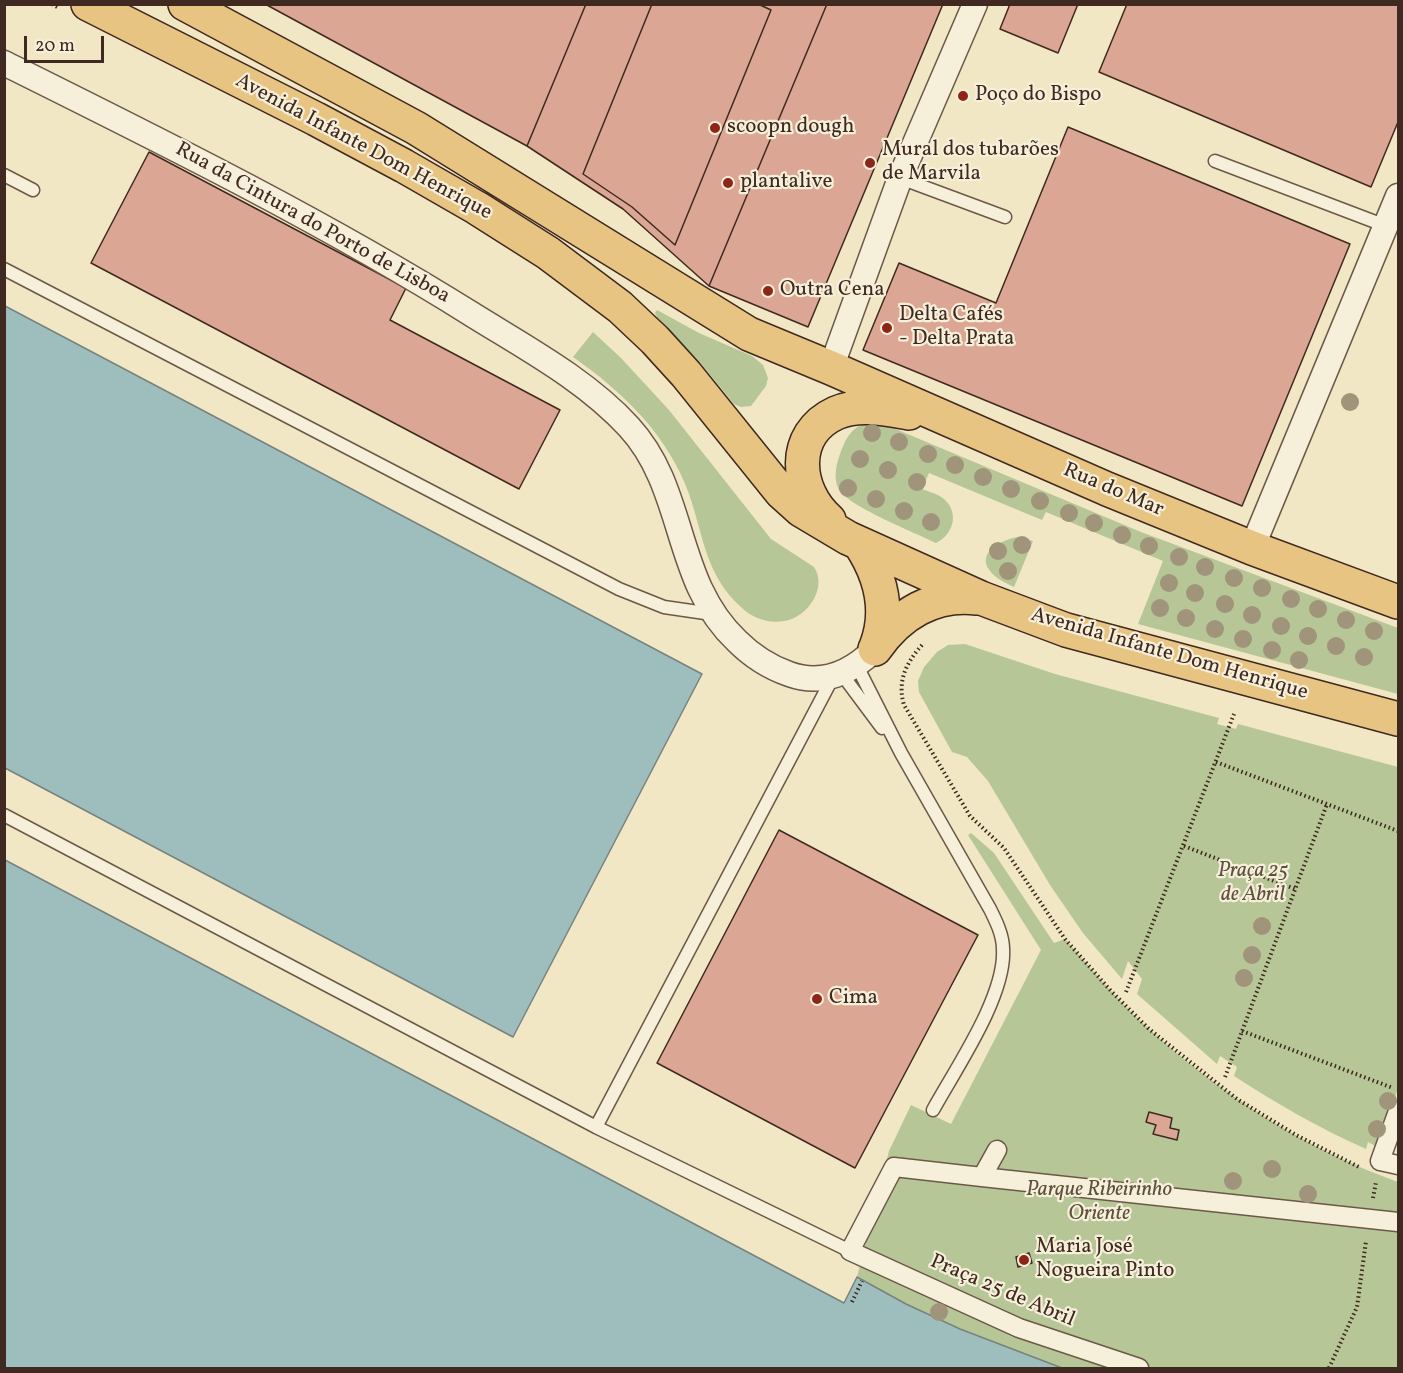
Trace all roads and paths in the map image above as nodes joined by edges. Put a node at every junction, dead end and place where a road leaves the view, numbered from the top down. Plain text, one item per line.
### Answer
1 (52, 4) edge
2 (185, 4) edge
3 (975, 4) edge
4 (75, 7) edge
5 (4, 63) edge
6 (1215, 161) dead end
7 (4, 176) edge
8 (900, 178) junction
9 (33, 190) dead end
10 (1398, 196) edge
11 (1005, 217) dead end
12 (1386, 226) junction
13 (4, 269) edge
14 (831, 368) junction
15 (960, 426) junction
16 (854, 541) junction
17 (1252, 548) junction
18 (981, 598) junction
19 (1398, 602) edge
20 (712, 614) junction
21 (923, 644) dead end
22 (852, 666) junction
23 (1234, 714) dead end
24 (1398, 719) edge
25 (901, 753) junction
26 (1216, 762) junction
27 (1327, 804) junction
28 (4, 815) edge
29 (1398, 831) edge
30 (1184, 846) junction
31 (1295, 889) junction
32 (1126, 992) dead end
33 (1242, 1031) junction
34 (1226, 1077) dead end
35 (1398, 1090) edge
36 (933, 1110) dead end
37 (1398, 1111) edge
38 (596, 1128) junction
39 (997, 1150) dead end
40 (1398, 1166) edge
41 (1379, 1168) junction
42 (982, 1177) junction
43 (1368, 1219) junction
44 (1398, 1222) edge
45 (850, 1251) junction
46 (863, 1280) dead end
47 (852, 1302) dead end
48 (1139, 1368) edge
49 (1329, 1368) edge

1 - 4 path
2 - 14 main road, Avenida Infante Dom Henrique
3 - 8 street
4 - 16 main road, Avenida Infante Dom Henrique
5 - 20 street, Rua da Cintura do Porto de Lisboa
6 - 12 lane
7 - 9 lane
8 - 11 lane
8 - 14 street
10 - 12 street
12 - 17 street
13 - 20 lane
14 - 15 main road, Rua do Mar
15 - 16 main road
15 - 17 main road, Rua do Mar
16 - 18 main road, Avenida Infante Dom Henrique
16 - 22 main road
17 - 19 main road, Rua do Mar
18 - 22 main road
18 - 24 main road, Avenida Infante Dom Henrique
20 - 22 street, Rua da Cintura do Porto de Lisboa
21 - 41 path
22 - 25 lane
22 - 25 lane
22 - 38 lane
23 - 26 path
25 - 36 lane
26 - 27 path
26 - 30 path
27 - 29 path
27 - 31 path
28 - 38 lane
30 - 31 path
30 - 32 path
31 - 33 path
33 - 34 path
33 - 35 path
37 - 41 street
38 - 45 lane
39 - 42 street
40 - 41 street
41 - 43 path
42 - 43 street
42 - 45 street
43 - 44 street
43 - 49 path
45 - 48 street, Praça 25 de Abril
46 - 47 path

